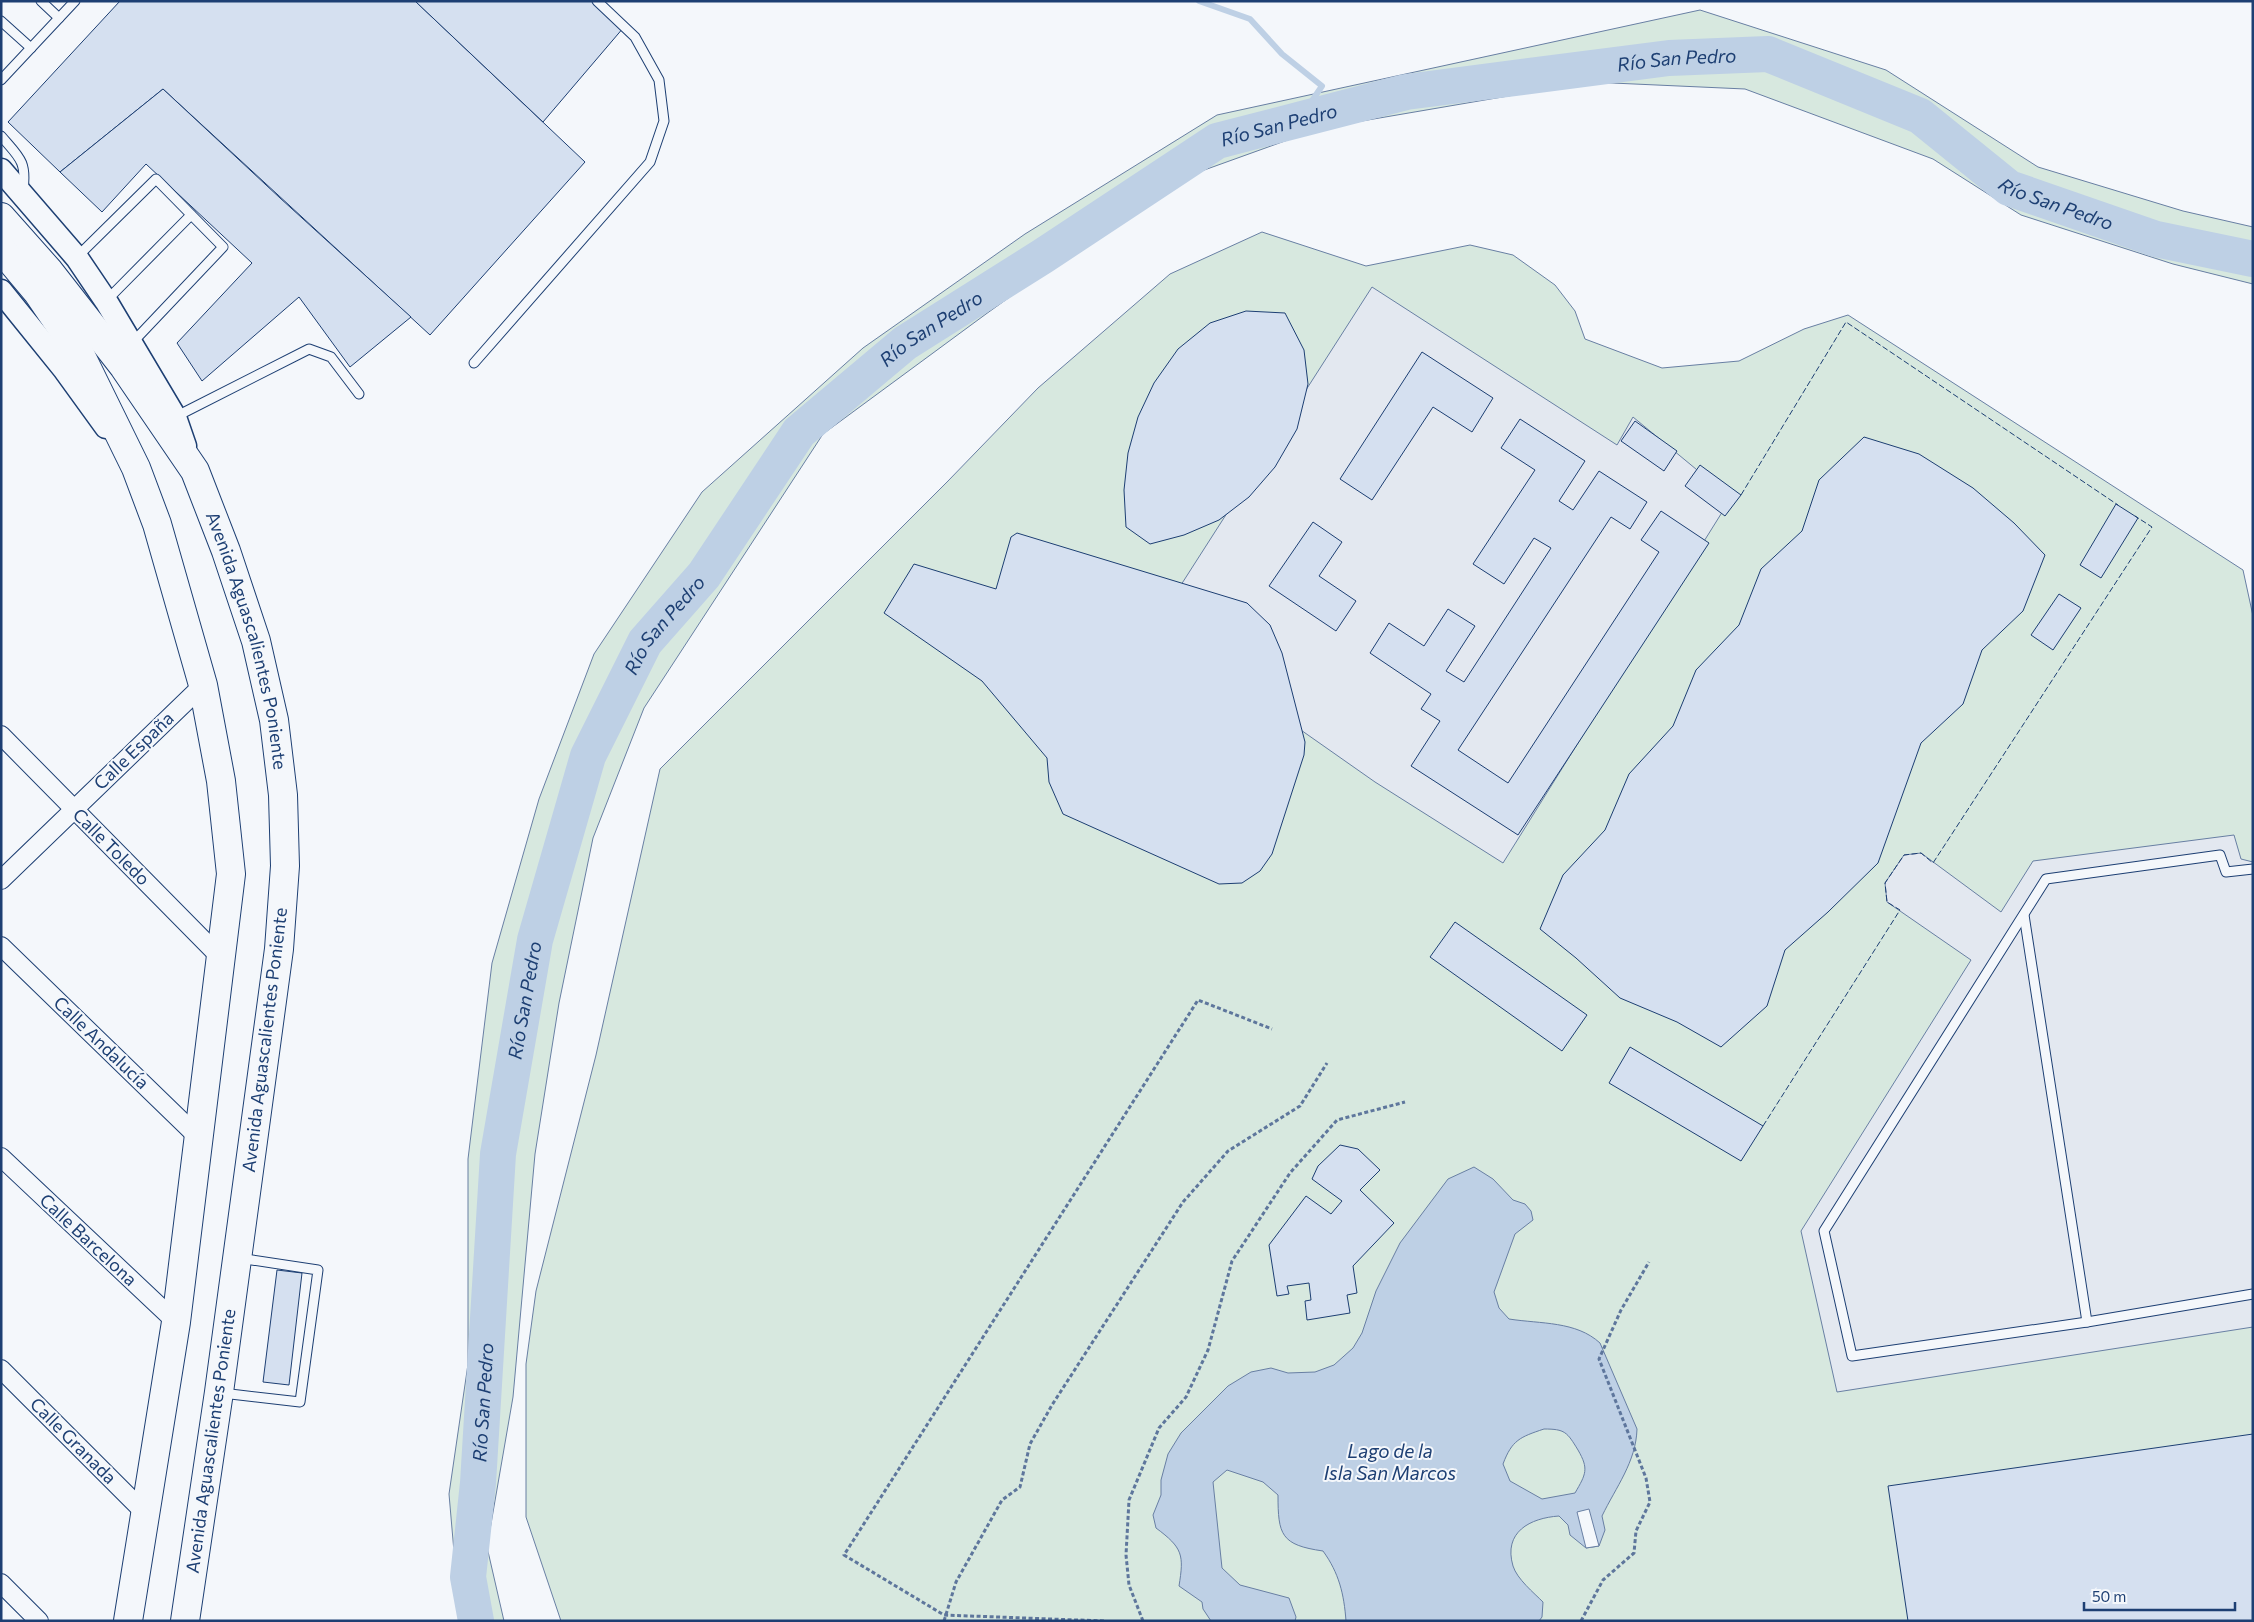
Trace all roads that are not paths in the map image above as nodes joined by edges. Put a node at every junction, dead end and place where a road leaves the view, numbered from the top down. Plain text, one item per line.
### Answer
1 (41, 1) edge
2 (75, 1) edge
3 (597, 1) edge
4 (59, 18) junction
5 (1, 21) edge
6 (31, 48) junction
7 (1, 80) edge
8 (1, 136) edge
9 (1, 170) edge
10 (22, 193) junction
11 (191, 215) junction
12 (1, 217) edge
13 (1, 249) edge
14 (76, 258) junction
15 (1, 291) edge
16 (106, 301) junction
17 (127, 356) junction
18 (474, 362) dead end
19 (360, 394) dead end
20 (175, 417) junction
21 (136, 468) junction
22 (193, 468) junction
23 (203, 685) junction
24 (1, 735) edge
25 (74, 809) junction
26 (2252, 871) edge
27 (1, 880) edge
28 (2024, 915) junction
29 (1, 946) edge
30 (222, 959) junction
31 (200, 1139) junction
32 (1, 1157) edge
33 (238, 1258) junction
34 (2253, 1294) edge
35 (176, 1322) junction
36 (2088, 1322) junction
37 (1, 1369) edge
38 (219, 1392) junction
39 (144, 1513) junction
40 (1, 1583) edge
41 (39, 1621) edge
42 (128, 1621) edge
43 (185, 1621) edge

1 - 4 lane
2 - 4 lane
3 - 18 lane
4 - 6 lane
5 - 6 lane
6 - 7 lane
8 - 10 lane
9 - 10 street, Avenida Aguascalientes Poniente
10 - 14 street, Avenida Aguascalientes Poniente
11 - 14 lane
11 - 16 lane
11 - 17 lane
12 - 17 main road, Avenida Aguascalientes Poniente
13 - 21 main road
14 - 16 street, Avenida Aguascalientes Poniente
15 - 21 street
16 - 17 street, Avenida Aguascalientes Poniente
17 - 20 street, Avenida Aguascalientes Poniente
17 - 22 main road, Avenida Aguascalientes Poniente
19 - 20 lane
20 - 22 street, Avenida Aguascalientes Poniente
21 - 23 main road
22 - 33 main road, Avenida Aguascalientes Poniente
23 - 25 street, Calle España
23 - 30 main road
24 - 25 street, Calle Toledo
25 - 27 street, Calle España
25 - 30 street, Calle Toledo
26 - 28 lane
28 - 36 lane
28 - 36 lane
29 - 31 street, Calle Andalucía
30 - 31 main road
31 - 35 main road
32 - 35 street, Calle Barcelona
33 - 38 main road, Avenida Aguascalientes Poniente
33 - 38 lane
34 - 36 lane
35 - 39 main road
37 - 39 street, Calle Granada
38 - 43 main road, Avenida Aguascalientes Poniente
39 - 42 main road
40 - 41 street

